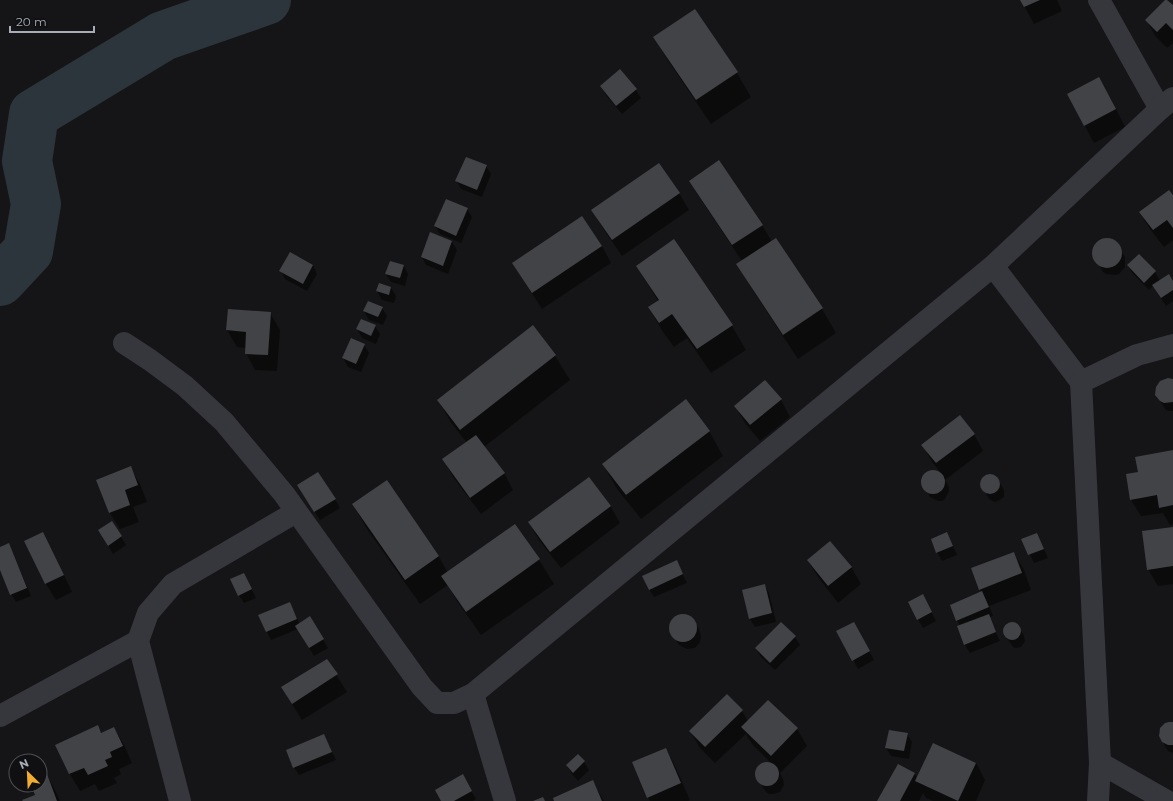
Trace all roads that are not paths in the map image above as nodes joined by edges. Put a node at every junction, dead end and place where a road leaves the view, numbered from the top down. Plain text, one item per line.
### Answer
1 (1099, 0) edge
2 (1167, 104) edge
3 (993, 266) junction
4 (124, 343) dead end
5 (1173, 344) edge
6 (1081, 382) junction
7 (296, 512) junction
8 (138, 641) junction
9 (473, 694) junction
10 (0, 716) edge
11 (1100, 763) junction
12 (180, 801) edge
13 (505, 801) edge
14 (1098, 801) edge
15 (1167, 801) edge

1 - 2 street
2 - 3 street
3 - 6 street
3 - 9 street
4 - 7 street
5 - 6 street
6 - 11 street
7 - 8 street
7 - 9 street
8 - 10 street
8 - 12 street
9 - 13 street
11 - 14 street
11 - 15 street

